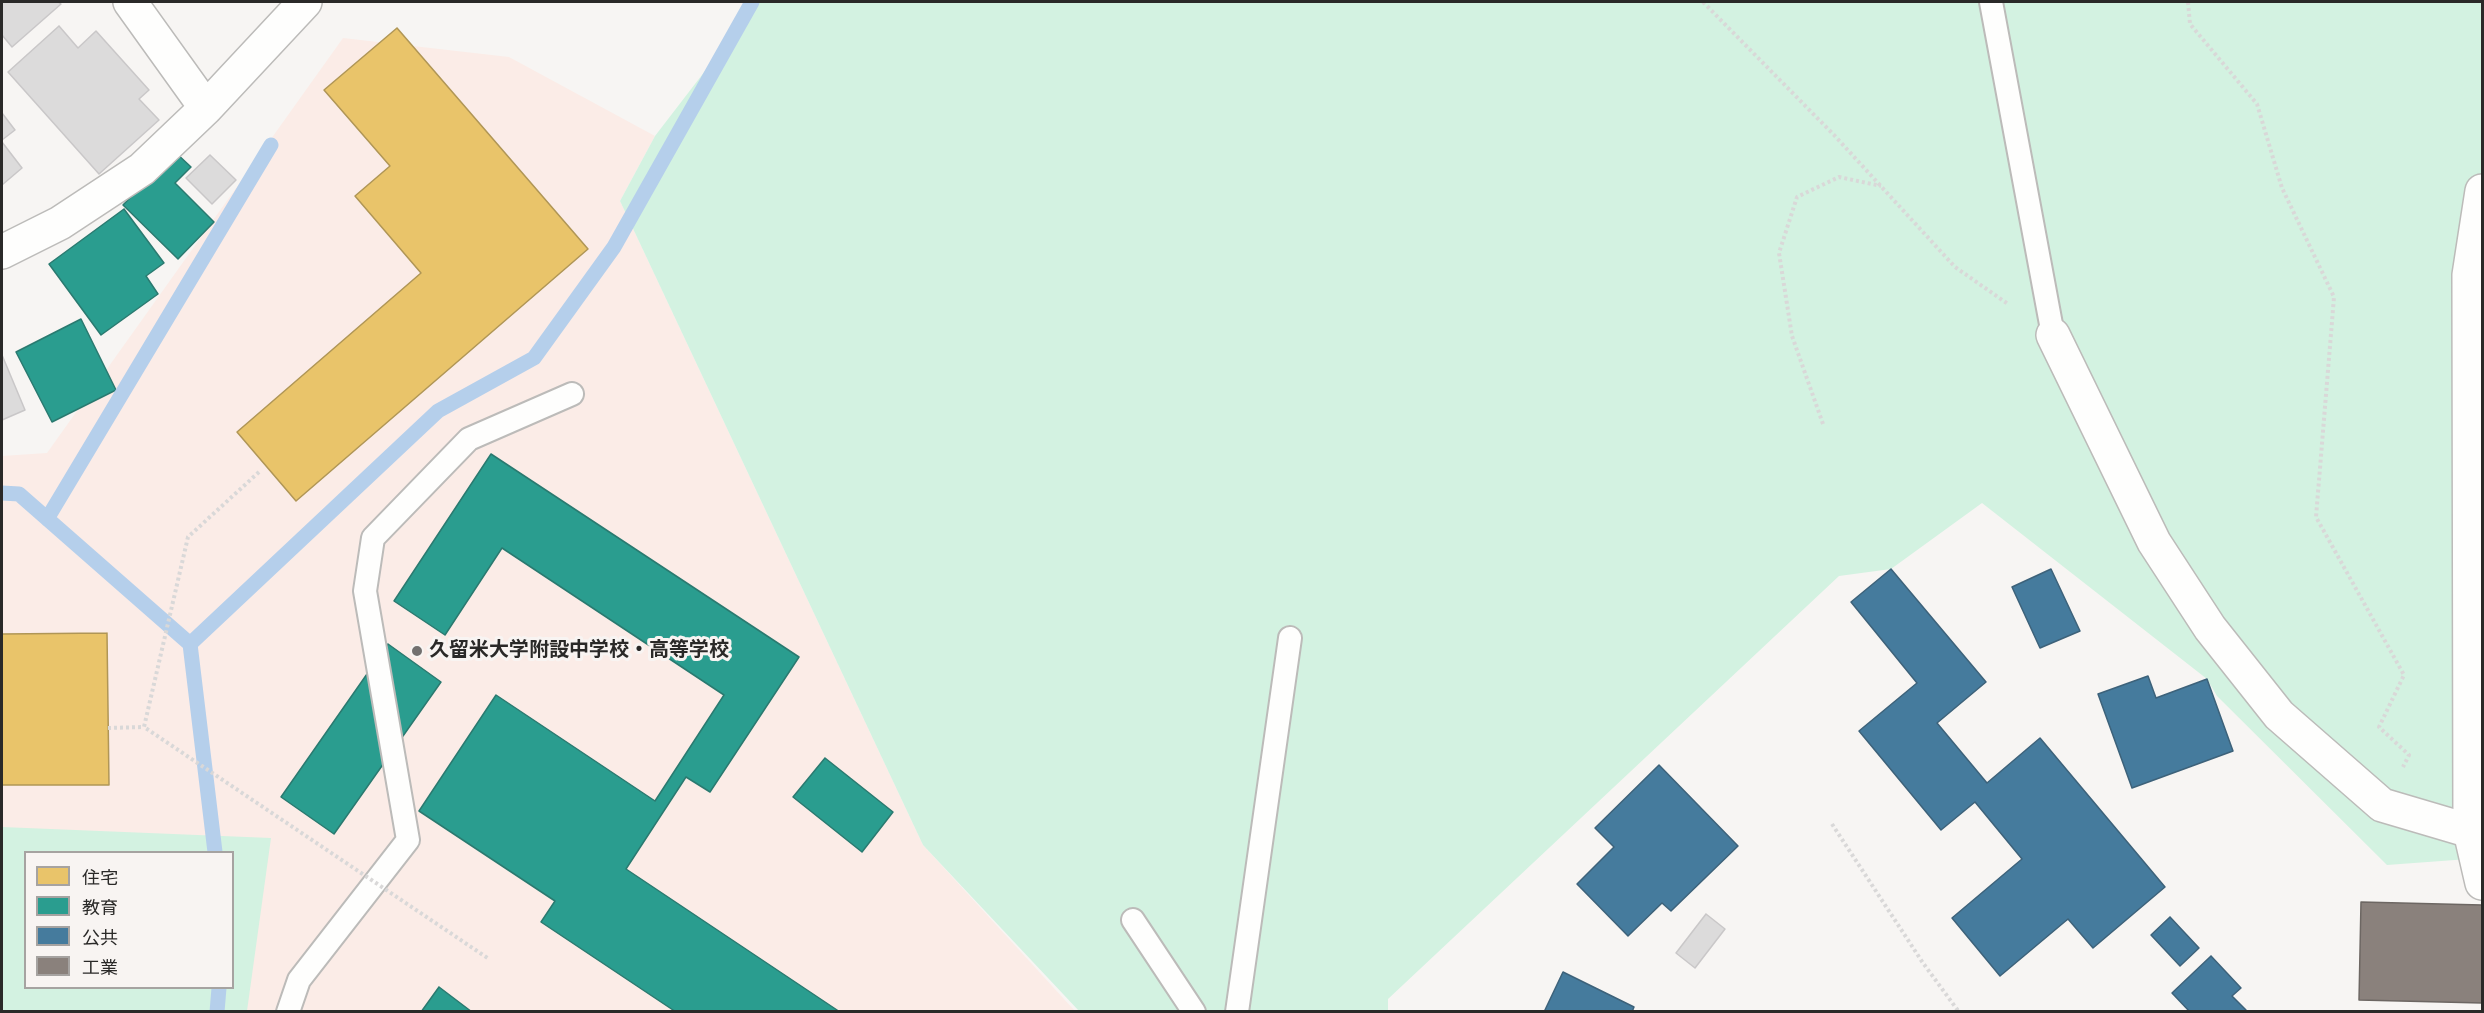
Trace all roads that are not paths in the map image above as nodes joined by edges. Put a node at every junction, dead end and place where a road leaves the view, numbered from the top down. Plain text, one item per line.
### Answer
1 (130, 2) edge
2 (305, 2) edge
3 (1991, 2) edge
4 (206, 108) junction
5 (2482, 190) edge
6 (2, 252) edge
7 (2053, 335) joint
8 (572, 394) dead end
9 (1290, 638) dead end
10 (2470, 831) junction
11 (2482, 883) edge
12 (1133, 921) dead end
13 (288, 1011) edge
14 (1194, 1011) edge
15 (1237, 1011) edge

1 - 4 street
2 - 4 street
3 - 7 lane
4 - 6 street
5 - 10 street
7 - 10 street
8 - 13 lane
9 - 15 lane
10 - 11 street
12 - 14 lane

